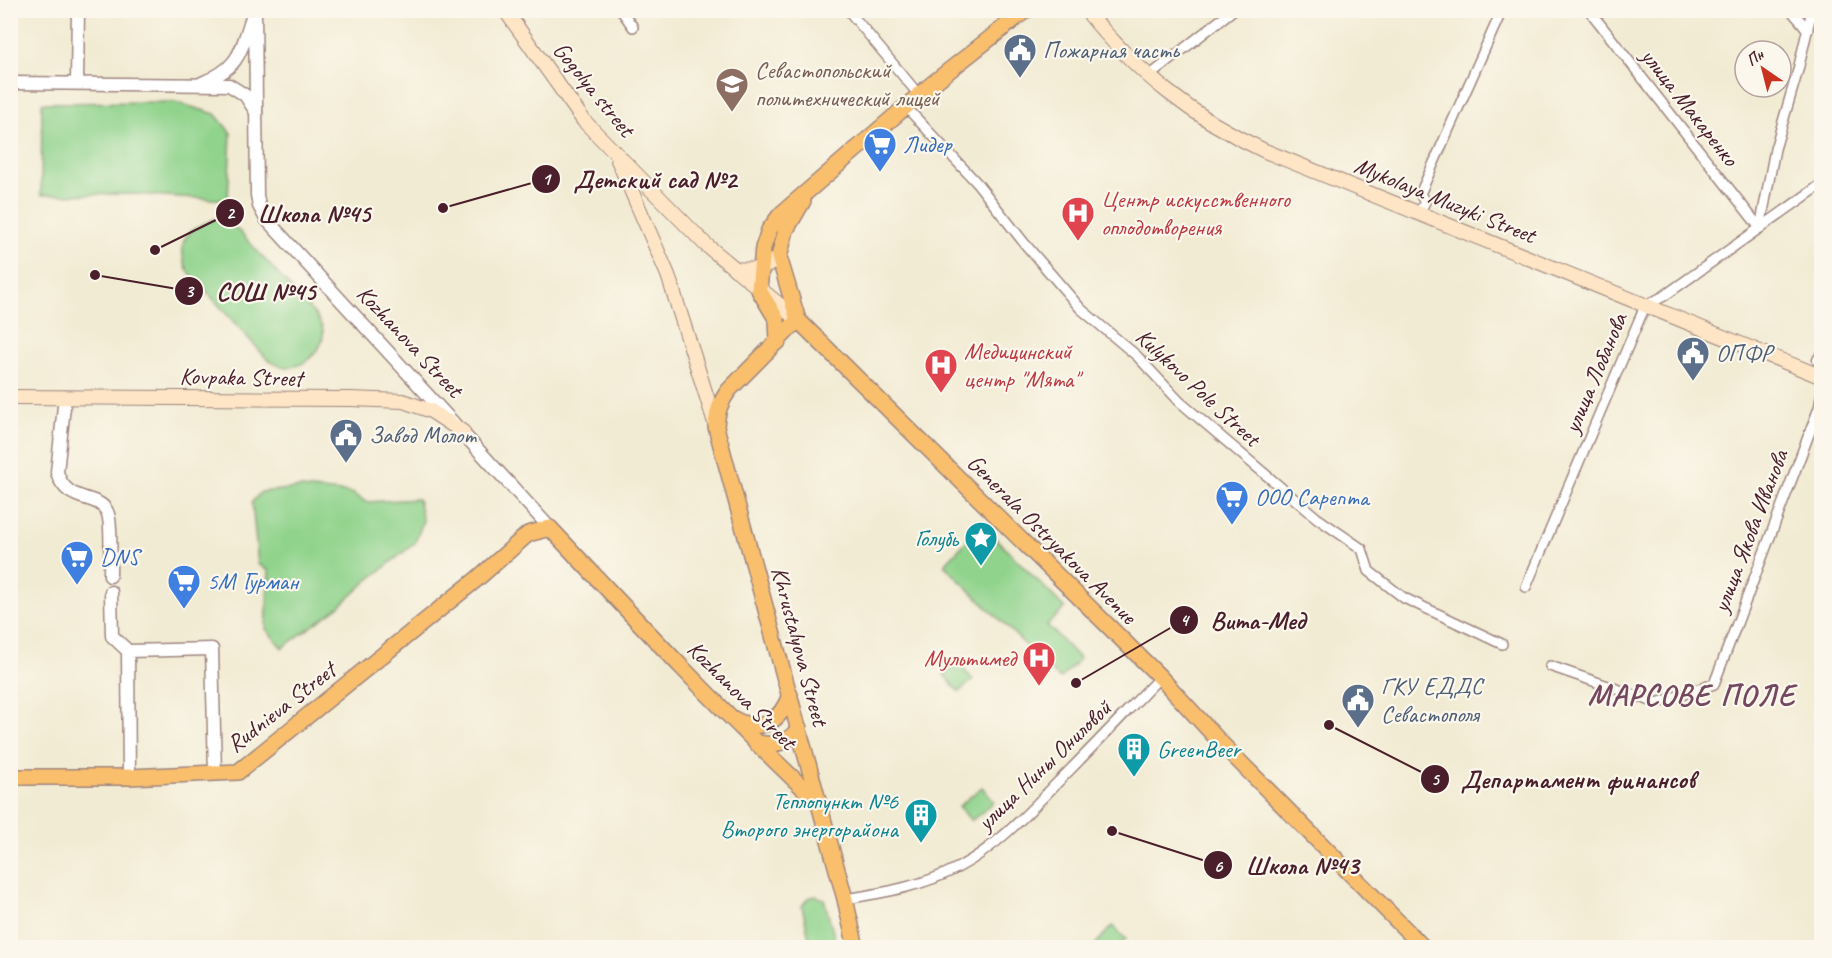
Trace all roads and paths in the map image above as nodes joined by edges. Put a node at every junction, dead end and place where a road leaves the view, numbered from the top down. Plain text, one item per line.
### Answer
1 (78, 10) edge
2 (255, 10) edge
3 (505, 10) edge
4 (621, 10) edge
5 (848, 10) edge
6 (1026, 10) edge
7 (1086, 10) edge
8 (1233, 10) edge
9 (1502, 10) edge
10 (1589, 10) edge
11 (1791, 10) edge
12 (1812, 10) edge
13 (633, 27) dead end
14 (1808, 30) junction
15 (1148, 77) junction
16 (10, 82) edge
17 (78, 82) junction
18 (198, 85) junction
19 (919, 95) junction
20 (906, 106) junction
21 (257, 116) junction
22 (609, 146) junction
23 (1821, 184) edge
24 (813, 186) junction
25 (1419, 213) junction
26 (1760, 228) junction
27 (779, 257) junction
28 (762, 268) junction
29 (735, 269) junction
30 (759, 290) junction
31 (1645, 306) junction
32 (798, 320) junction
33 (778, 342) junction
34 (1821, 356) edge
35 (1821, 371) edge
36 (1821, 377) edge
37 (1821, 392) edge
38 (10, 397) edge
39 (65, 397) junction
40 (716, 427) junction
41 (463, 432) junction
42 (537, 514) junction
43 (550, 528) junction
44 (528, 534) junction
45 (110, 576) dead end
46 (1526, 587) dead end
47 (111, 592) dead end
48 (1502, 644) dead end
49 (128, 651) junction
50 (1550, 666) dead end
51 (1160, 677) junction
52 (790, 695) junction
53 (730, 717) junction
54 (799, 728) junction
55 (756, 743) junction
56 (215, 773) junction
57 (10, 777) edge
58 (129, 777) junction
59 (817, 801) junction
60 (845, 899) junction
61 (856, 948) edge
62 (1424, 948) edge

1 - 17 street
2 - 18 street
2 - 21 street, Kozhanova Street
3 - 22 main road, Gogolya street
4 - 13 street
5 - 19 street
6 - 19 main road
7 - 15 main road, Mykolaya Muzyki Street
8 - 15 street
9 - 25 street
10 - 26 street, улица Макаренко
11 - 14 street
12 - 14 street
14 - 26 street
15 - 25 main road, Mykolaya Muzyki Street
16 - 17 street
17 - 18 street
18 - 21 street
19 - 20 main road
20 - 24 main road
20 - 48 street, Kulykovo Pole Street
21 - 41 street, Kozhanova Street
22 - 29 main road, Gogolya street
22 - 40 main road, Khrustalyova Street
23 - 26 street, улица Лобанова
24 - 27 main road
24 - 28 main road
25 - 31 main road, Mykolaya Muzyki Street
26 - 31 street, улица Лобанова
27 - 28 main road
27 - 32 main road
28 - 29 main road
28 - 30 main road
29 - 30 main road, Gogolya street
30 - 32 main road, Gogolya street
30 - 33 main road
31 - 36 main road, Mykolaya Muzyki Street
31 - 46 street, улица Лобанова
32 - 33 main road, Khrustalyova Street
32 - 51 main road, Generala Ostryakova Avenue
33 - 40 main road, Khrustalyova Street
34 - 35 street
37 - 50 street, улица Якова Иванова
38 - 39 main road, Kovpaka Street
39 - 41 main road, Kovpaka Street
39 - 45 street
40 - 52 main road, Khrustalyova Street
41 - 42 street, Kozhanova Street
42 - 43 street, Kozhanova Street
42 - 44 street, Rudnieva Street
43 - 44 main road, Rudnieva Street
43 - 53 main road, Kozhanova Street
44 - 56 main road, Rudnieva Street
47 - 49 street
49 - 56 street
49 - 58 street
51 - 60 street, улица Нины Ониловой
51 - 62 main road, Generala Ostryakova Avenue
52 - 53 main road
52 - 54 main road, Khrustalyova Street
53 - 55 main road, Kozhanova Street
54 - 55 main road
54 - 59 main road, Khrustalyova Street
55 - 59 main road, Kozhanova Street
56 - 58 main road, Rudnieva Street
57 - 58 main road, Rudnieva Street
59 - 60 main road, Khrustalyova Street
60 - 61 main road, Khrustalyova Street

